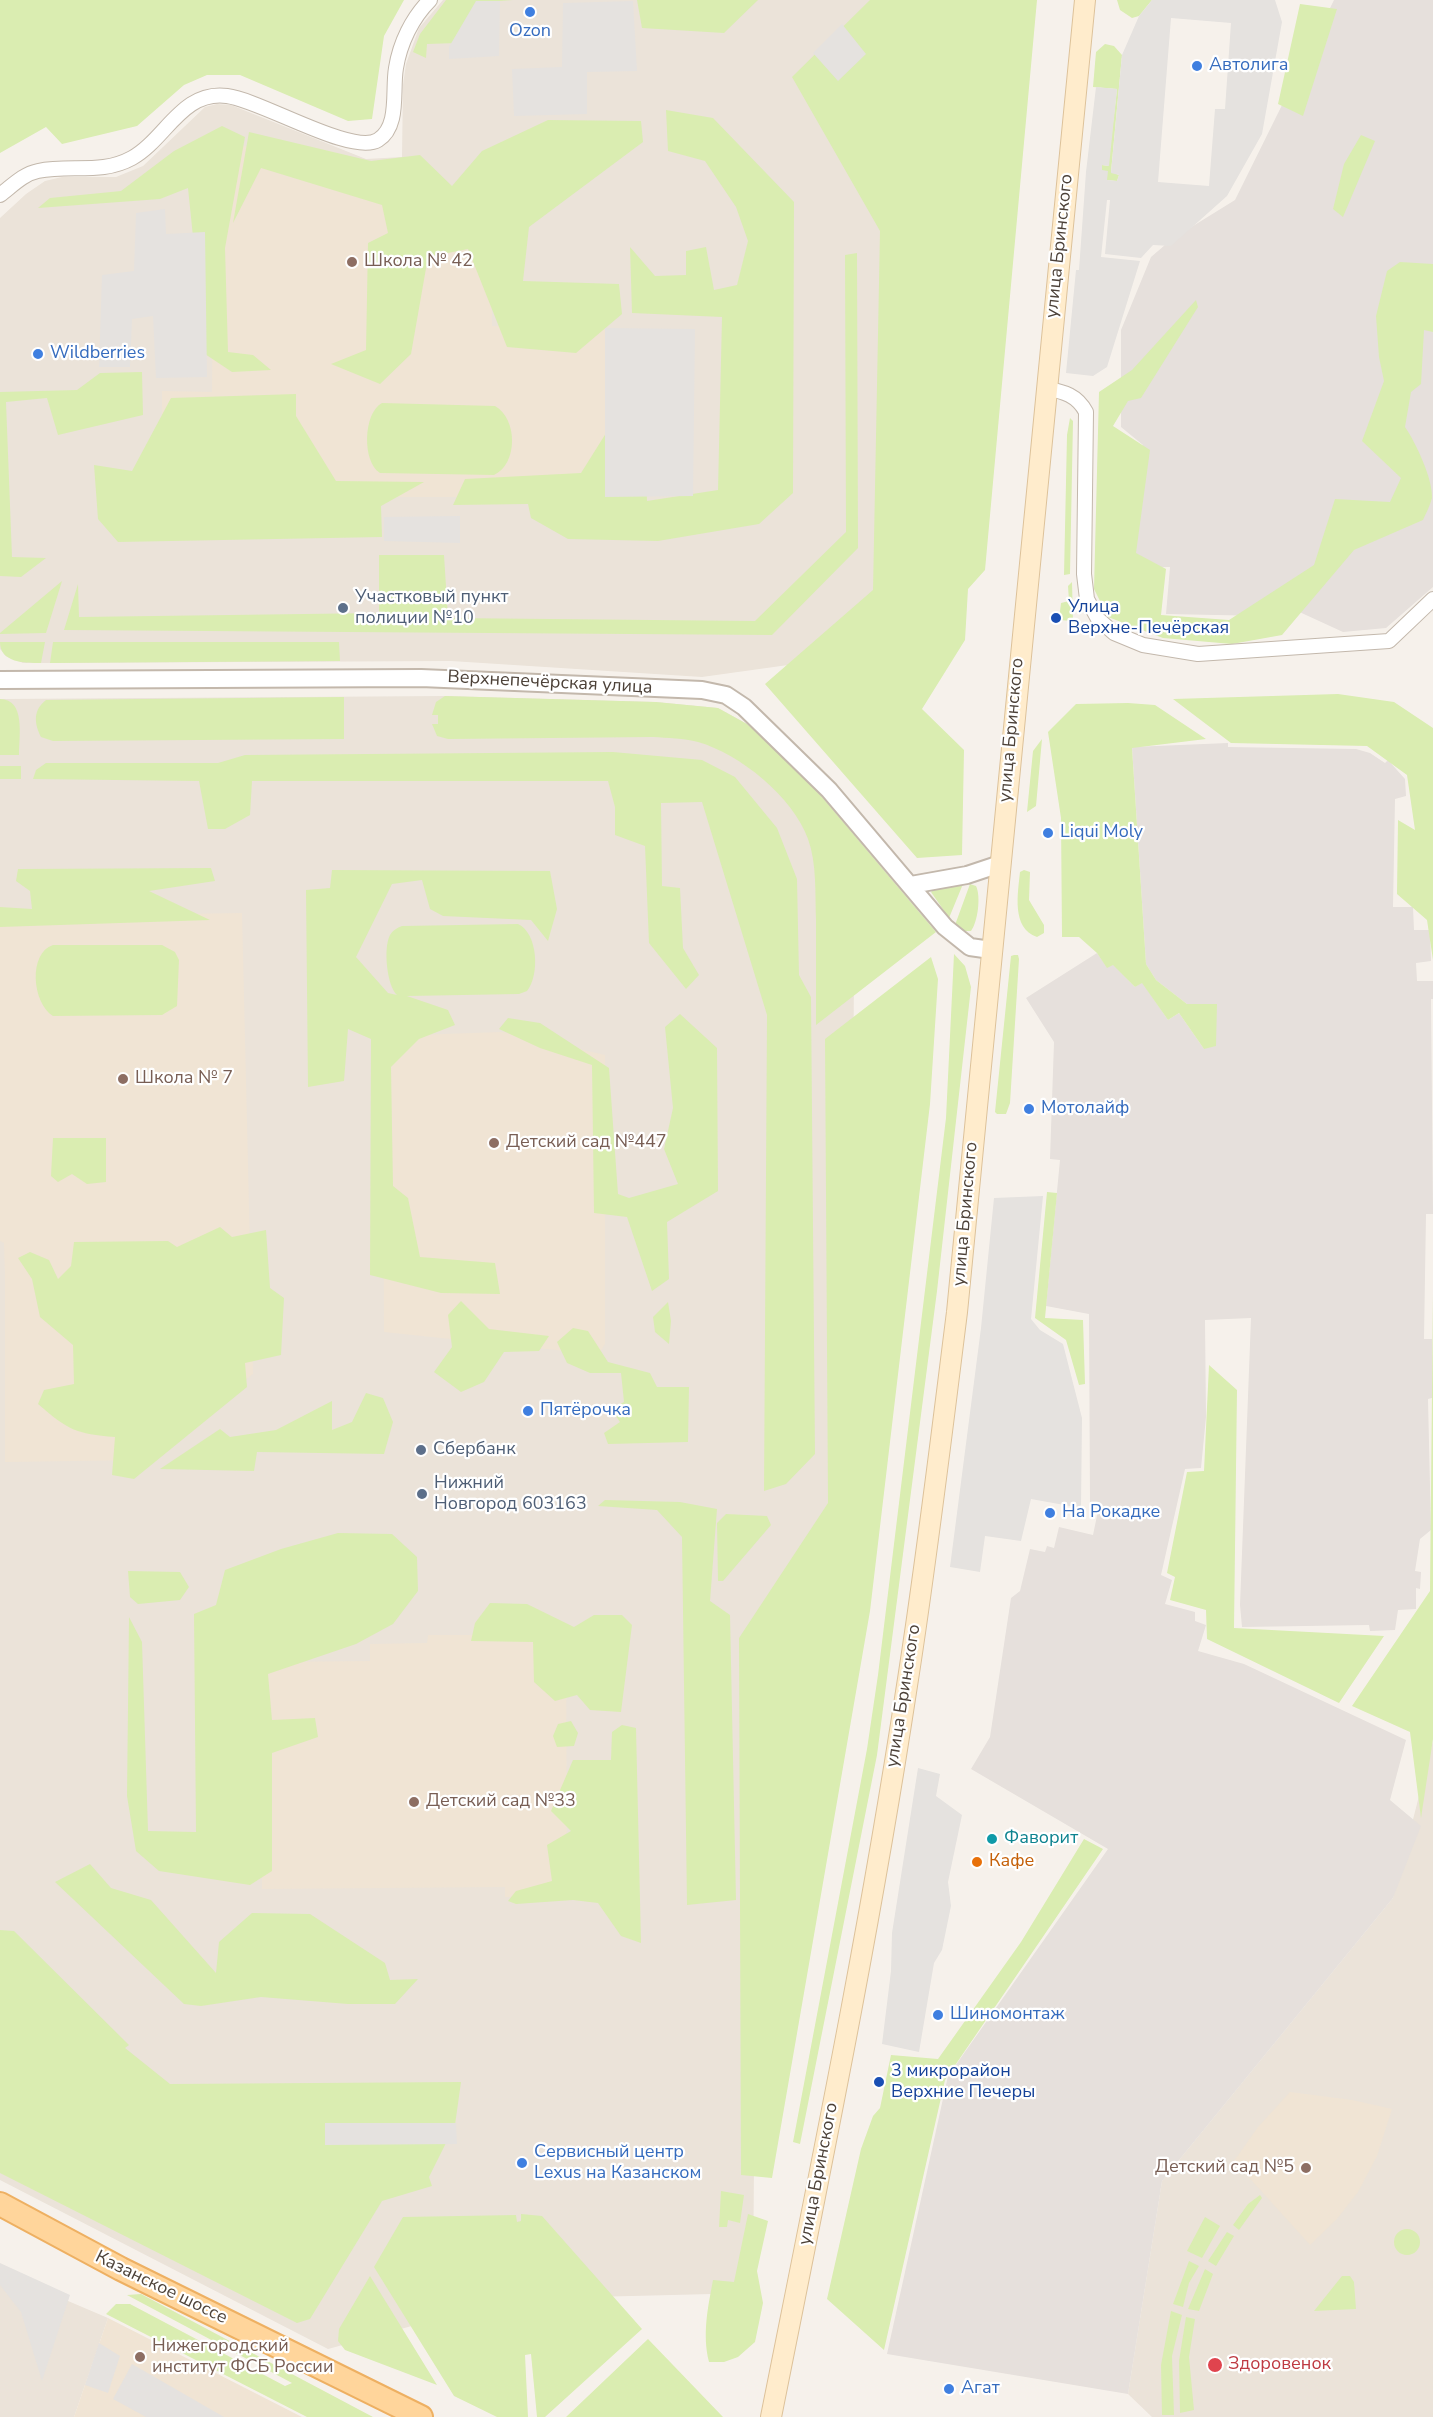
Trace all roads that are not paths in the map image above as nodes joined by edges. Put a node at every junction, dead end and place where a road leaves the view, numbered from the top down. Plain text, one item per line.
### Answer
1 (430, 0) edge
2 (1085, 0) edge
3 (0, 195) edge
4 (1046, 388) junction
5 (1433, 599) edge
6 (0, 680) edge
7 (1000, 864) junction
8 (911, 885) junction
9 (991, 950) junction
10 (0, 2204) edge
11 (421, 2417) edge
12 (771, 2417) edge

1 - 3 street
2 - 4 main road, улица Бринского
4 - 5 street
4 - 7 main road, улица Бринского
6 - 8 street, Верхнепечёрская улица
7 - 8 street
7 - 9 main road, улица Бринского
8 - 9 street, Верхнепечёрская улица
9 - 12 main road, улица Бринского
10 - 11 main road, Казанское шоссе

